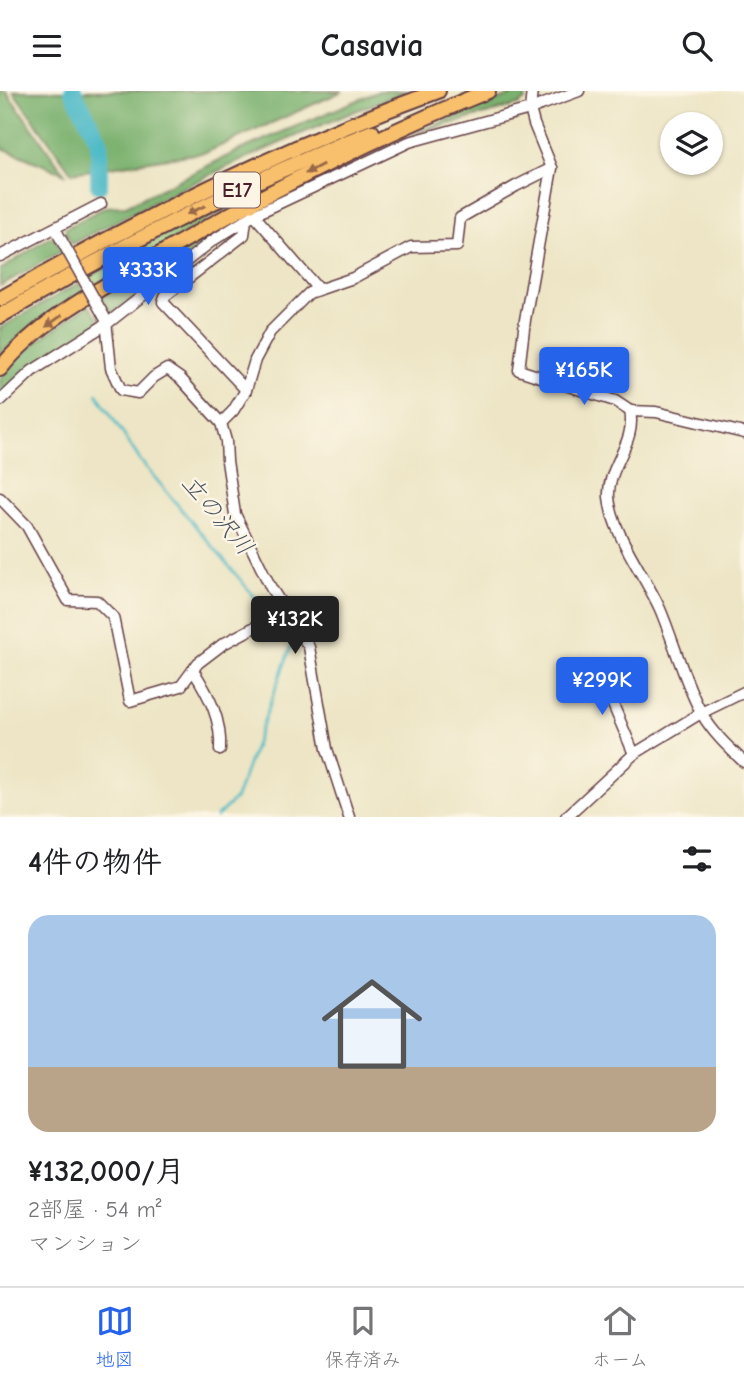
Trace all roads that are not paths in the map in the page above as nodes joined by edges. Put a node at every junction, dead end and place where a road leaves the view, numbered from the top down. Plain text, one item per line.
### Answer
1 (438, 91) edge
2 (486, 91) edge
3 (532, 91) edge
4 (579, 91) edge
5 (530, 109) junction
6 (552, 168) junction
7 (101, 204) dead end
8 (250, 218) junction
9 (55, 232) junction
10 (0, 255) edge
11 (318, 289) junction
12 (0, 299) edge
13 (0, 316) edge
14 (106, 321) junction
15 (0, 369) edge
16 (246, 390) junction
17 (0, 401) edge
18 (630, 411) junction
19 (221, 422) junction
20 (744, 433) edge
21 (0, 498) edge
22 (285, 611) junction
23 (598, 669) dead end
24 (194, 670) junction
25 (744, 691) edge
26 (701, 713) junction
27 (220, 750) dead end
28 (634, 754) junction
29 (744, 762) edge
30 (349, 817) edge
31 (566, 817) edge

1 - 12 highway, E17
2 -> 13 highway, E17
2 -> 15 highway
3 - 5 street
4 - 5 street
5 - 6 street
5 - 8 street
6 - 11 street
6 - 18 street
7 - 9 street
8 - 11 street
8 - 14 street
8 - 16 street
9 - 10 street
9 - 14 street, bridge
11 - 16 street
14 - 17 street
14 - 19 street
16 - 19 street
18 - 20 street
18 - 26 street
19 - 22 street
21 - 24 street
22 - 24 street
22 - 30 street
23 - 28 street
24 - 27 street
25 - 26 street
26 - 28 street
26 - 29 street
28 - 31 street

